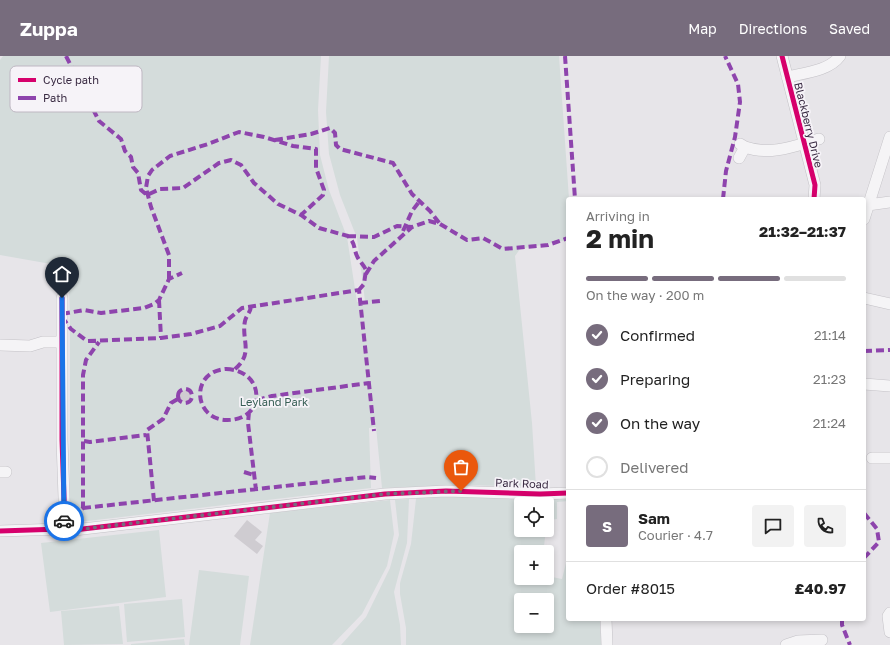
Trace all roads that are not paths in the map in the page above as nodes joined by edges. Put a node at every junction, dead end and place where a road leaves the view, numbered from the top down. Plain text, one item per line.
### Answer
1 (782, 56) edge
2 (838, 62) edge
3 (787, 77) junction
4 (890, 137) edge
5 (819, 139) dead end
6 (804, 144) junction
7 (739, 158) dead end
8 (814, 197) edge
9 (890, 202) edge
10 (868, 205) junction
11 (866, 212) edge
12 (62, 298) dead end
13 (866, 298) edge
14 (890, 304) edge
15 (62, 342) junction
16 (0, 345) edge
17 (866, 384) edge
18 (890, 386) edge
19 (872, 458) dead end
20 (890, 458) edge
21 (566, 493) edge
22 (65, 526) junction
23 (0, 531) edge
24 (890, 613) edge
25 (606, 621) edge
26 (890, 632) edge
27 (822, 640) dead end
28 (607, 645) edge
29 (786, 645) edge

1 - 3 street, Blackberry Drive
2 - 3 street
3 - 6 street, Blackberry Drive
4 - 10 street
5 - 6 street, Blackberry Drive
6 - 7 street
6 - 8 street, Blackberry Drive
9 - 10 street
10 - 11 street
12 - 15 street
13 - 14 street
15 - 16 street
15 - 22 street
17 - 18 street
19 - 20 street
21 - 22 street, Park Road
22 - 23 street, Park Road
24 - 26 street
25 - 28 street
27 - 29 street

